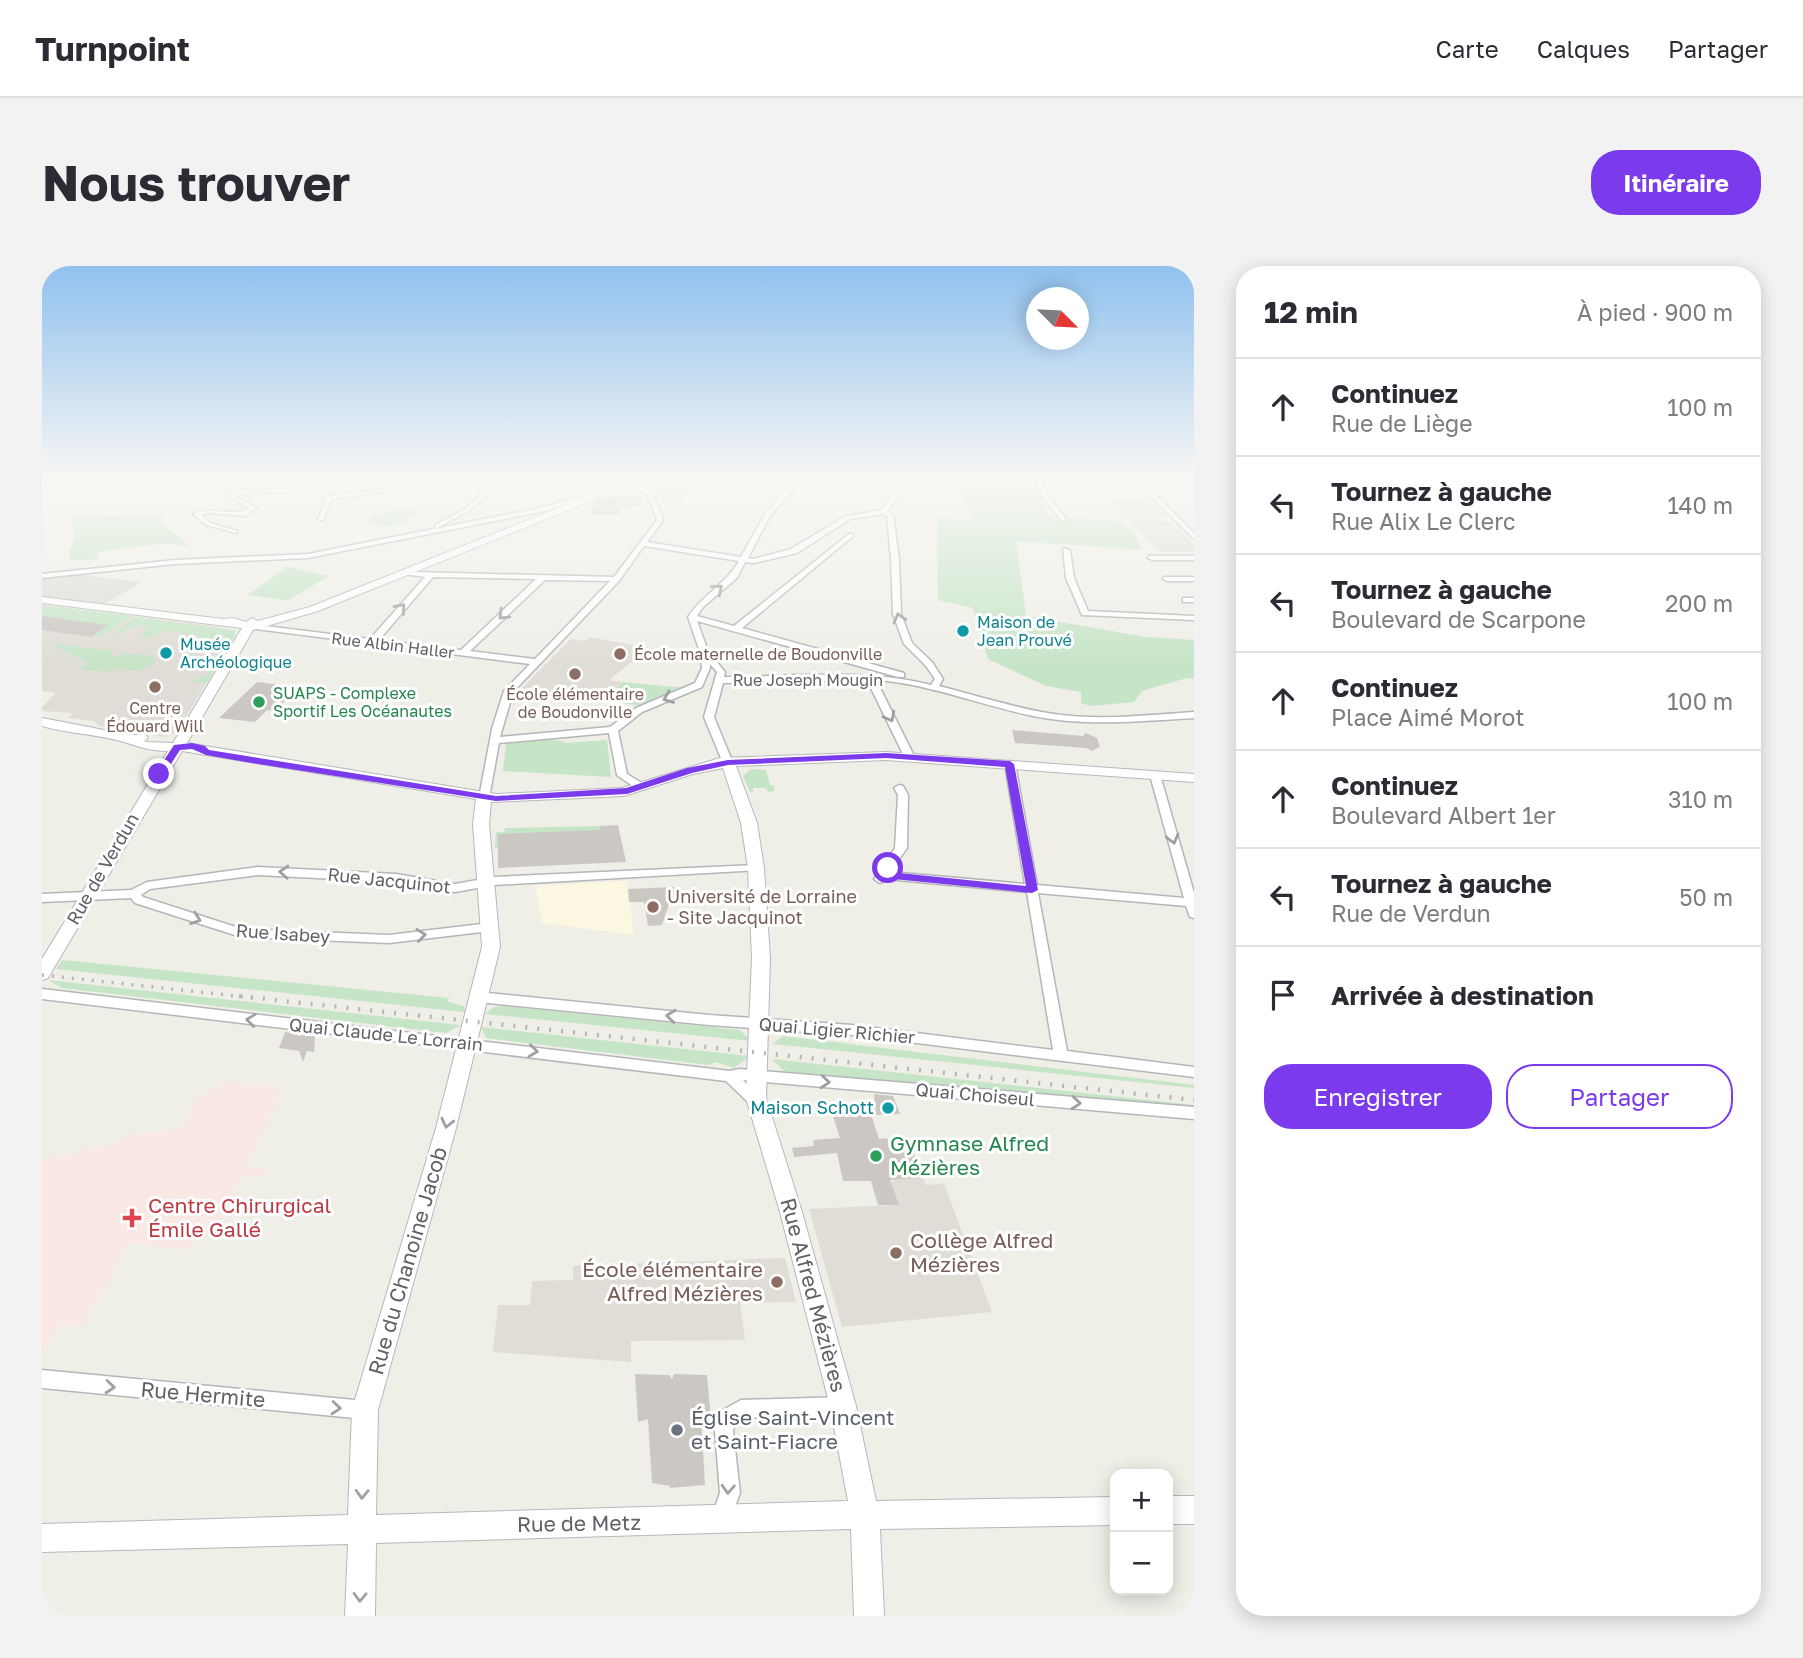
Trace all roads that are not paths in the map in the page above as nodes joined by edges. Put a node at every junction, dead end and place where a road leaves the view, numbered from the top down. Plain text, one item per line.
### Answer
1 (385, 542) edge
2 (482, 542) edge
3 (753, 542) edge
4 (808, 542) edge
5 (843, 542) edge
6 (893, 542) edge
7 (643, 544) joint
8 (1066, 550) dead end
9 (1152, 558) dead end
10 (1194, 558) edge
11 (744, 560) junction
12 (407, 572) junction
13 (430, 575) junction
14 (42, 576) edge
15 (543, 577) junction
16 (616, 579) junction
17 (1167, 579) dead end
18 (1194, 579) edge
19 (42, 600) edge
20 (692, 617) junction
21 (1194, 618) edge
22 (250, 624) junction
23 (736, 629) junction
24 (372, 642) junction
25 (704, 652) junction
26 (463, 653) junction
27 (537, 662) junction
28 (706, 667) junction
29 (717, 667) junction
30 (870, 678) junction
31 (720, 680) junction
32 (935, 686) junction
33 (1191, 717) edge
34 (42, 722) edge
35 (59, 727) junction
36 (42, 728) edge
37 (613, 730) junction
38 (495, 740) junction
39 (177, 747) junction
40 (909, 756) junction
41 (728, 762) junction
42 (1010, 764) junction
43 (1155, 775) junction
44 (1194, 778) edge
45 (635, 784) junction
46 (899, 788) dead end
47 (484, 798) junction
48 (756, 868) junction
49 (485, 882) junction
50 (1032, 890) junction
51 (134, 894) junction
52 (87, 896) junction
53 (42, 898) edge
54 (1193, 907) edge
55 (490, 927) junction
56 (42, 974) edge
57 (42, 994) edge
58 (478, 997) junction
59 (759, 1024) junction
60 (465, 1044) junction
61 (1060, 1055) junction
62 (1194, 1072) edge
63 (730, 1076) junction
64 (757, 1076) junction
65 (757, 1102) junction
66 (1194, 1113) edge
67 (42, 1379) edge
68 (843, 1406) junction
69 (365, 1410) junction
70 (1173, 1510) edge
71 (1194, 1510) edge
72 (1110, 1511) edge
73 (865, 1515) junction
74 (720, 1521) junction
75 (361, 1528) junction
76 (42, 1538) edge
77 (360, 1616) edge
78 (869, 1616) edge

1 - 14 street
2 - 12 main road
3 - 11 street
4 - 11 street
5 - 23 street
32 -> 6 street
7 - 11 street
7 - 16 street
8 - 21 street
9 - 10 street
20 -> 11 street
12 - 13 street
12 - 22 main road
13 - 15 street
24 -> 13 street
15 - 16 street
15 -> 26 street
16 - 27 street
17 - 18 street
19 - 22 main road
20 - 23 street
20 - 25 street
22 - 24 street, Rue Albin Haller
22 - 39 main road, Rue de Verdun
23 - 32 street
24 - 26 street, Rue Albin Haller
25 - 28 street
25 - 29 street
26 - 27 street, Rue Albin Haller
27 - 38 street
28 - 29 street
28 -> 37 street
29 - 31 street
30 - 31 street, Rue Joseph Mougin
30 - 32 street, Rue Joseph Mougin
30 -> 40 street
31 - 41 street
32 - 33 street, Rue Joseph Mougin
34 - 35 main road
35 - 36 main road
35 - 39 main road
37 - 38 street
37 - 45 street
38 - 47 street
39 - 47 main road
39 - 52 main road, Rue de Verdun
40 - 41 main road
40 - 42 main road
41 - 45 main road
41 - 48 main road, Rue Alfred Mézières
42 - 43 main road
42 - 50 street
43 - 44 main road
43 -> 54 street
45 - 47 main road
46 - 50 street
47 - 49 main road, Rue du Chanoine Jacob
48 - 49 street, Rue Jacquinot
48 - 59 main road, Rue Alfred Mézières
49 -> 51 street, Rue Jacquinot
49 - 55 main road, Rue du Chanoine Jacob
50 - 54 street
50 - 61 street
51 - 52 street, Rue Isabey
51 -> 55 street, Rue Isabey
52 - 53 street, Rue Isabey
52 - 56 main road, Rue de Verdun
55 - 58 main road, Rue du Chanoine Jacob
60 -> 57 street, Quai Claude Le Lorrain
59 -> 58 street, Quai Ligier Richier
58 - 60 main road, Rue du Chanoine Jacob
59 - 61 street, Quai Ligier Richier
59 - 64 main road, Rue Alfred Mézières
60 -> 63 street, Quai Claude Le Lorrain
60 -> 69 main road, Rue du Chanoine Jacob
61 - 62 street, Quai Ligier Richier
63 - 64 street, Quai Claude Le Lorrain
63 - 65 street
64 - 65 main road, Rue Alfred Mézières
64 -> 66 street, Quai Choiseul
65 - 68 main road, Rue Alfred Mézières
67 -> 69 street, Rue Hermite
68 - 73 main road, Rue Alfred Mézières
68 -> 74 street
69 -> 75 main road, Rue du Chanoine Jacob
70 - 71 main road
72 - 73 main road, Rue de Metz
73 - 74 main road, Rue de Metz
73 - 78 main road, Rue Alfred Mézières
74 - 75 main road, Rue de Metz
75 - 76 main road, Rue de Metz
75 -> 77 main road, Rue du Chanoine Jacob

